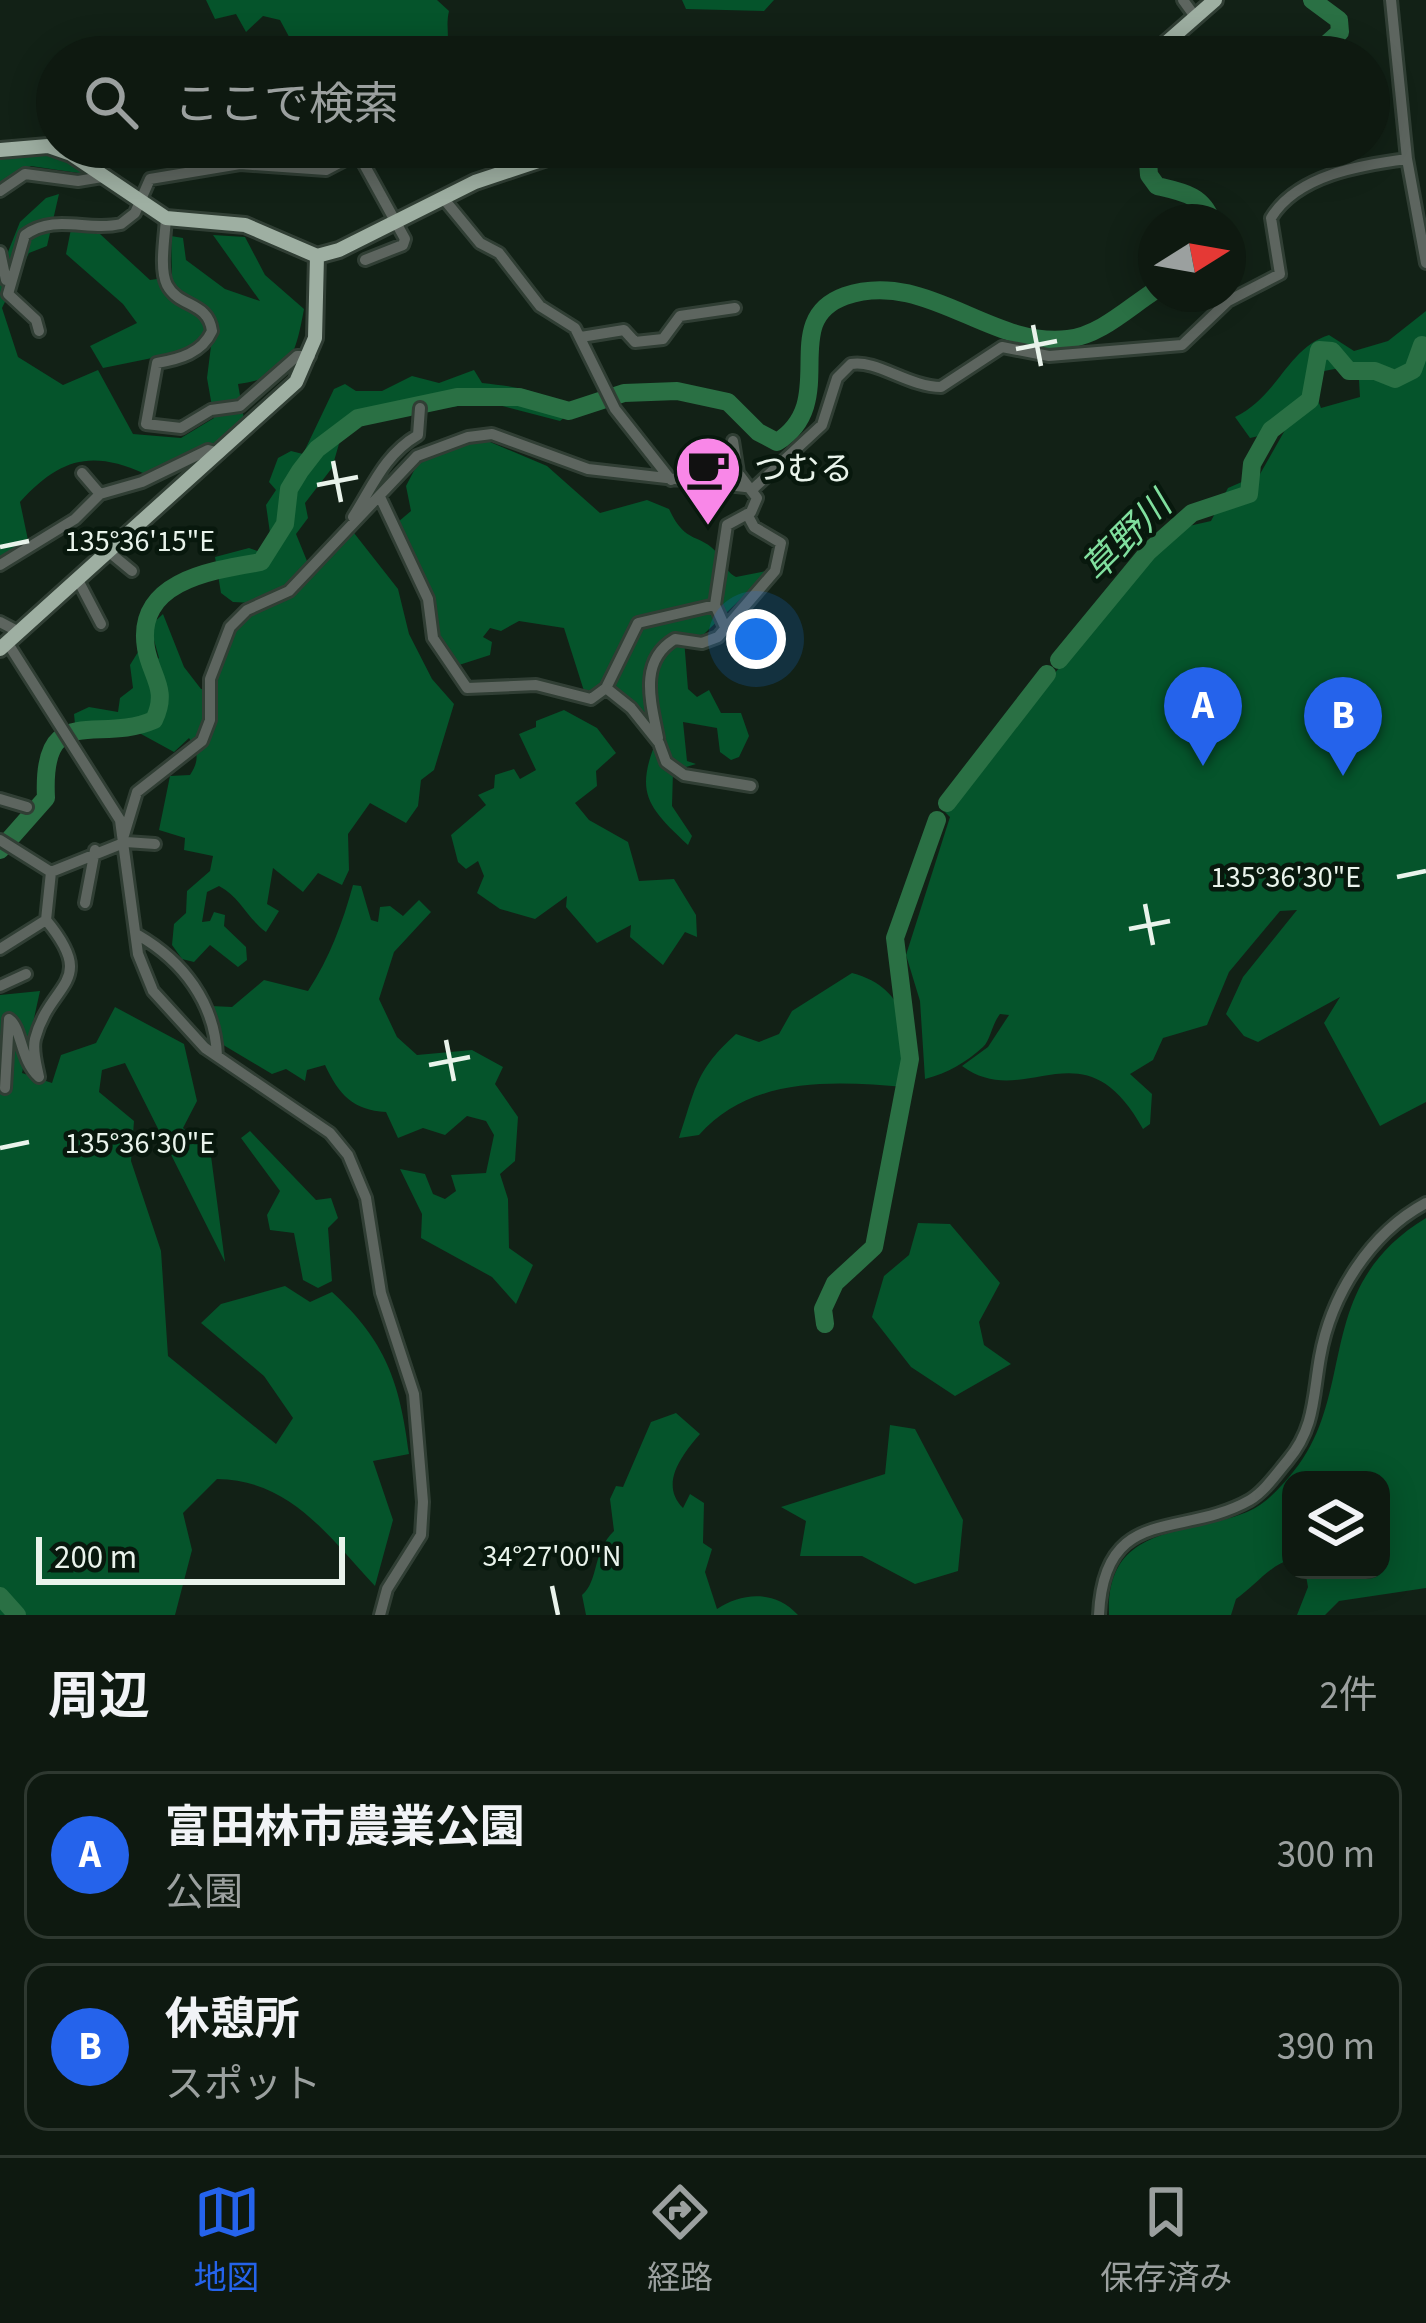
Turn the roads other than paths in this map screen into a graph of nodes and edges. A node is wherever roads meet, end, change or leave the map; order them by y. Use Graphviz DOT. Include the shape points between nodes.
graph roads {
  1 [pos="1183,0"];
  2 [pos="1215,0"];
  3 [pos="1391,0"];
  4 [pos="1196,18"];
  5 [pos="1175,36"];
  6 [pos="36,147"];
  7 [pos="0,151"];
  8 [pos="1407,159"];
  9 [pos="1390,163"];
  10 [pos="88,168"];
  11 [pos="222,168"];
  12 [pos="297,168"];
  13 [pos="331,168"];
  14 [pos="366,168"];
  15 [pos="523,168"];
  16 [pos="1367,168"];
  17 [pos="102,176"];
  18 [pos="0,191"];
  19 [pos="442,198"];
  20 [pos="138,204"];
  21 [pos="166,218"];
  22 [pos="397,221"];
  23 [pos="0,252"];
  24 [pos="317,256"];
  25 [pos="364,260"];
  26 [pos="1426,263"];
  27 [pos="9,281"];
  28 [pos="735,308"];
  29 [pos="39,331"];
  30 [pos="580,337"];
  31 [pos="310,356"];
  32 [pos="420,408"];
  33 [pos="733,441"];
  34 [pos="220,453"];
  35 [pos="82,473"];
  36 [pos="671,480"];
  37 [pos="754,488"];
  38 [pos="100,494"];
  39 [pos="380,496"];
  40 [pos="747,514"];
  41 [pos="355,523"];
  42 [pos="110,552"];
  43 [pos="0,565"];
  44 [pos="132,571"];
  45 [pos="78,580"];
  46 [pos="715,605"];
  47 [pos="0,622"];
  48 [pos="101,624"];
  49 [pos="724,625"];
  50 [pos="9,641"];
  51 [pos="606,688"];
  52 [pos="659,742"];
  53 [pos="751,787"];
  54 [pos="0,799"];
  55 [pos="27,807"];
  56 [pos="125,838"];
  57 [pos="0,840"];
  58 [pos="155,844"];
  59 [pos="95,850"];
  60 [pos="51,872"];
  61 [pos="85,903"];
  62 [pos="46,920"];
  63 [pos="138,935"];
  64 [pos="0,949"];
  65 [pos="26,974"];
  66 [pos="0,986"];
  67 [pos="217,1056"];
  68 [pos="5,1088"];
  69 [pos="1426,1203"];
  70 [pos="380,1615"];
  71 [pos="1100,1615"];
  1 -- 4 [label="street"];
  2 -- 4 [label="main road"];
  3 -- 8 [label="street"];
  4 -- 5 [label="main road"];
  6 -- 7 [label="main road"];
  8 -- 9 [label="street"];
  8 -- 26 [label="street"];
  10 -- 17 [label="main road"];
  11 -- 20 [label="street" via="166,172 150,179"];
  12 -- 13 [label="street"];
  14 -- 22 [label="street"];
  15 -- 19 [label="main road"];
  16 -- 37 [label="street" via="1289,196 1271,218 1280,274 1228,301 1182,345 1080,356 1002,347 941,387 850,364 822,425"];
  17 -- 18 [label="street" via="25,174"];
  17 -- 20 [label="main road"];
  19 -- 22 [label="main road"];
  19 -- 30 [label="street" via="539,306"];
  20 -- 21 [label="main road"];
  20 -- 27 [label="street" via="114,226 33,229"];
  21 -- 24 [label="main road" via="245,225"];
  21 -- 31 [label="street" via="165,280 201,308 212,331 189,355 157,363 146,424 181,428 211,410 240,406 297,356"];
  22 -- 24 [label="main road"];
  22 -- 25 [label="street" via="404,245"];
  23 -- 27 [label="street"];
  24 -- 31 [label="main road"];
  27 -- 29 [label="street" via="13,304"];
  28 -- 30 [label="street" via="680,316 663,339 635,342 613,329"];
  30 -- 36 [label="street" via="615,409"];
  31 -- 34 [label="main road" via="296,382"];
  32 -- 41 [label="street" via="418,435 370,484"];
  33 -- 37 [label="street" via="738,472"];
  34 -- 38 [label="street" via="208,450"];
  34 -- 42 [label="main road"];
  35 -- 38 [label="street"];
  36 -- 37 [label="street"];
  36 -- 39 [label="street" via="565,464 481,434 418,456"];
  37 -- 40 [label="street" via="756,505"];
  38 -- 43 [label="street"];
  39 -- 41 [label="street"];
  39 -- 51 [label="street" via="428,598 433,638 467,688 536,685 591,698"];
  40 -- 46 [label="street" via="727,525"];
  40 -- 49 [label="street" via="782,550 775,571"];
  41 -- 56 [label="street" via="289,591 230,626 210,679 202,741 137,792"];
  42 -- 44 [label="street"];
  42 -- 45 [label="main road"];
  45 -- 48 [label="street"];
  45 -- 50 [label="main road"];
  46 -- 49 [label="street"];
  46 -- 51 [label="street" via="638,623"];
  47 -- 50 [label="street"];
  49 -- 52 [label="street" via="713,641 669,642 647,674"];
  50 -- 56 [label="street" via="113,805"];
  51 -- 52 [label="street"];
  52 -- 53 [label="street" via="666,762 684,775"];
  54 -- 55 [label="street"];
  56 -- 58 [label="street"];
  56 -- 59 [label="street"];
  56 -- 63 [label="street"];
  57 -- 60 [label="street"];
  59 -- 60 [label="street"];
  59 -- 61 [label="street"];
  60 -- 62 [label="street"];
  62 -- 64 [label="street"];
  62 -- 68 [label="street" via="66,944 71,966 34,1041 39,1077 20,1053 14,1019 6,1025"];
  63 -- 67 [label="street" via="140,964 164,1007"];
  63 -- 67 [label="street" via="186,972 214,1027"];
  65 -- 66 [label="street"];
  67 -- 70 [label="street" via="330,1133 366,1198 381,1293 414,1394 423,1502 421,1534"];
  69 -- 71 [label="street" via="1381,1236 1339,1296 1310,1425 1293,1454 1250,1500 1164,1522 1127,1542 1104,1580"];
}
